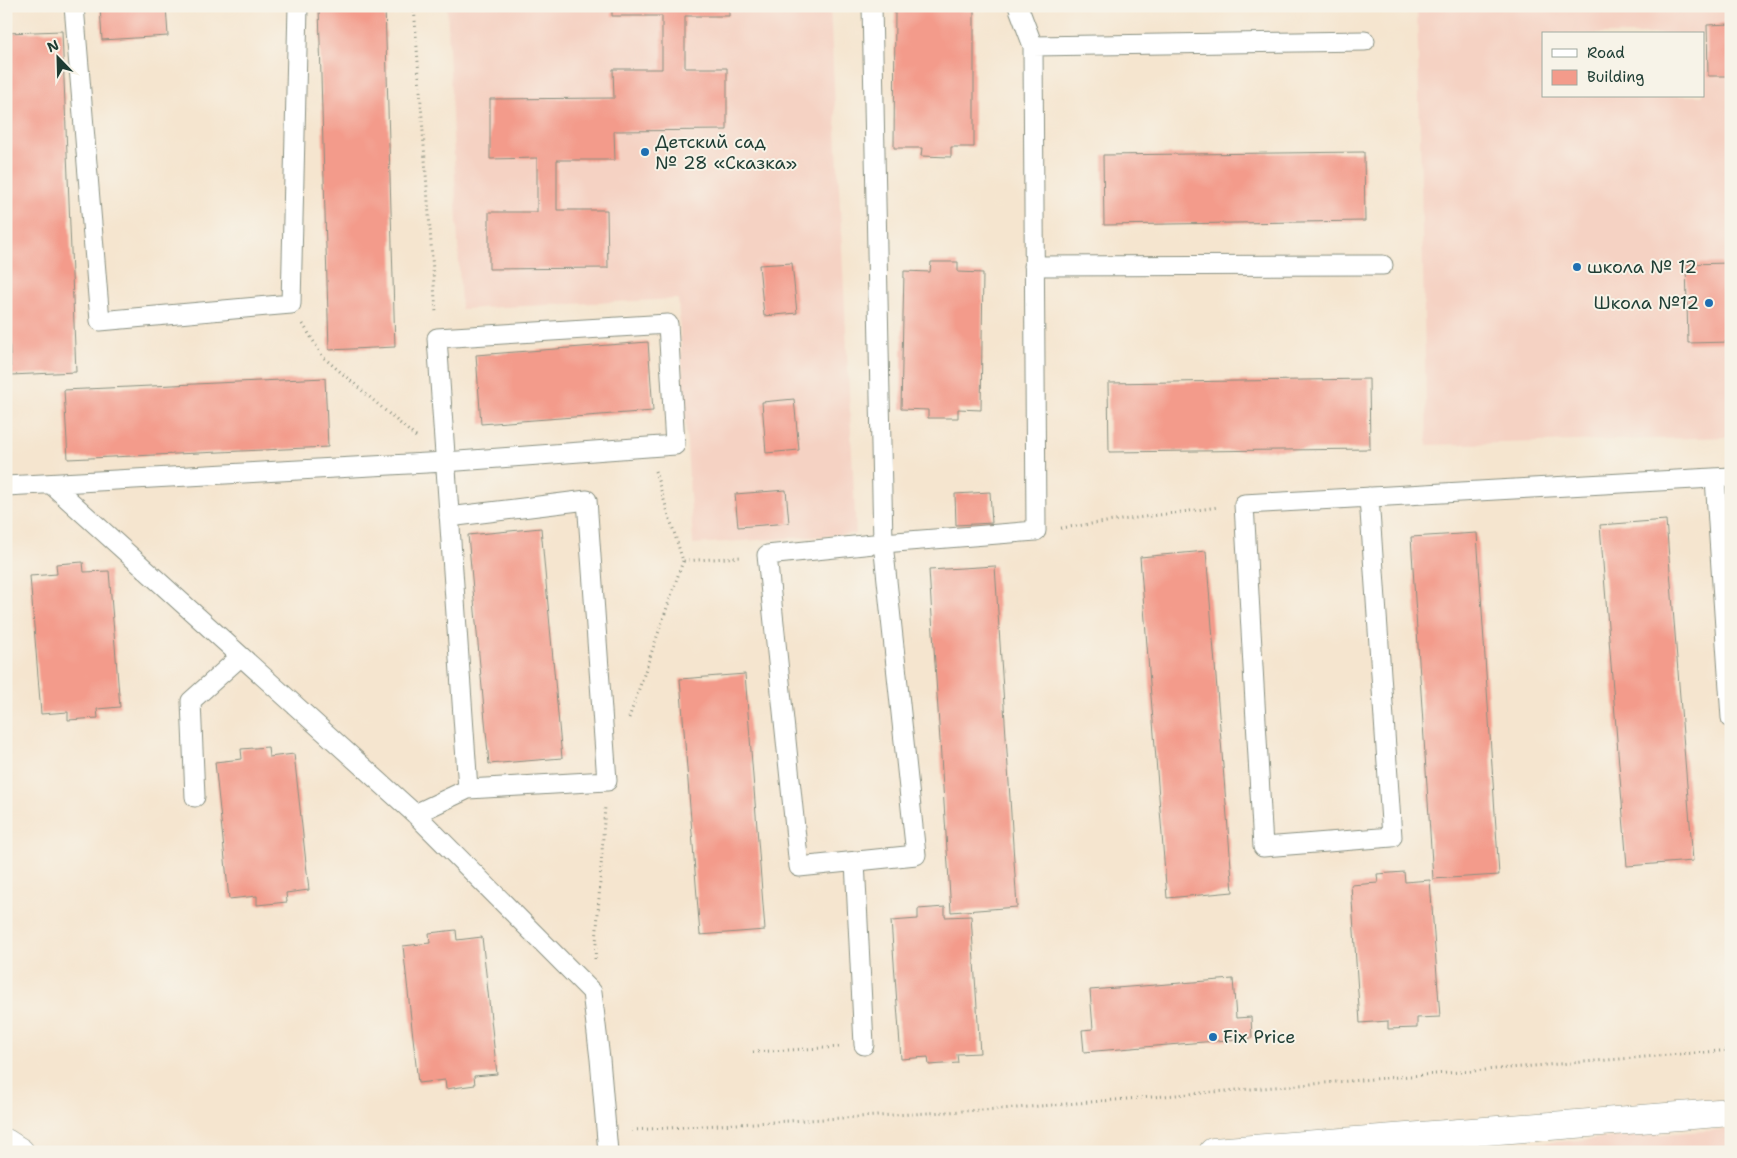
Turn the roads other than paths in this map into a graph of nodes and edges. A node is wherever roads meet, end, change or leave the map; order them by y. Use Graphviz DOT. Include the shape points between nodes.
graph roads {
  1 [pos="74,6"];
  2 [pos="298,6"];
  3 [pos="872,6"];
  4 [pos="1018,6"];
  5 [pos="1365,41"];
  6 [pos="1033,46"];
  7 [pos="1383,265"];
  8 [pos="1034,266"];
  9 [pos="445,462"];
  10 [pos="1723,478"];
  11 [pos="51,484"];
  12 [pos="6,486"];
  13 [pos="1369,497"];
  14 [pos="449,517"];
  15 [pos="883,544"];
  16 [pos="240,656"];
  17 [pos="1731,718"];
  18 [pos="468,789"];
  19 [pos="194,797"];
  20 [pos="415,814"];
  21 [pos="855,861"];
  22 [pos="864,1046"];
  23 [pos="1731,1112"];
  24 [pos="6,1143"];
  25 [pos="20,1152"];
  26 [pos="608,1152"];
  27 [pos="1213,1152"];
  1 -- 2 [label="lane" via="100,321 291,304"];
  3 -- 15 [label="lane"];
  4 -- 6 [label="lane"];
  5 -- 6 [label="lane"];
  6 -- 8 [label="lane"];
  7 -- 8 [label="lane"];
  8 -- 15 [label="lane" via="1036,531"];
  9 -- 9 [label="lane" via="437,338 668,324 675,445"];
  9 -- 11 [label="lane"];
  9 -- 14 [label="lane"];
  10 -- 13 [label="lane"];
  10 -- 17 [label="lane"];
  11 -- 12 [label="lane"];
  11 -- 16 [label="lane"];
  13 -- 13 [label="lane" via="1244,504 1263,846 1392,837"];
  14 -- 18 [label="lane"];
  14 -- 18 [label="lane" via="587,500 607,782"];
  15 -- 21 [label="lane" via="916,855"];
  15 -- 21 [label="lane" via="767,555 799,867"];
  16 -- 19 [label="lane" via="191,701"];
  16 -- 20 [label="lane"];
  18 -- 20 [label="lane"];
  20 -- 26 [label="lane" via="592,992"];
  21 -- 22 [label="lane"];
  23 -- 27 [label="main road"];
  24 -- 25 [label="main road"];
}
